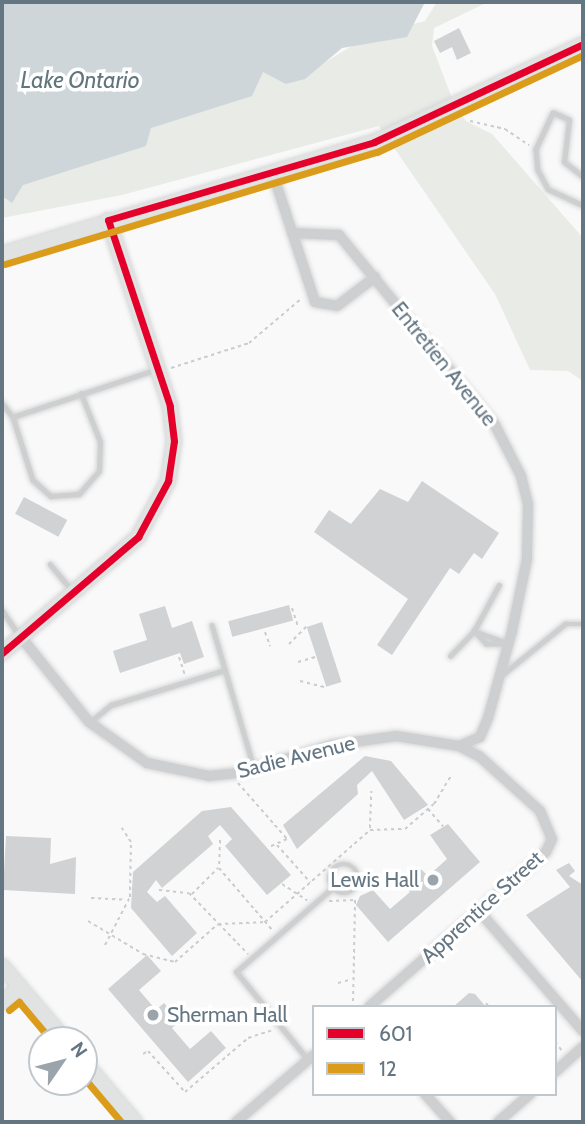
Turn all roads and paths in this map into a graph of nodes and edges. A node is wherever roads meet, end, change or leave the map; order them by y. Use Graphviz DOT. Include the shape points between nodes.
graph roads {
  1 [pos="583,44"];
  2 [pos="470,121"];
  3 [pos="536,149"];
  4 [pos="272,171"];
  5 [pos="583,177"];
  6 [pos="583,205"];
  7 [pos="108,220"];
  8 [pos="292,233"];
  9 [pos="2,254"];
  10 [pos="374,277"];
  11 [pos="307,288"];
  12 [pos="163,369"];
  13 [pos="81,394"];
  14 [pos="2,403"];
  15 [pos="13,417"];
  16 [pos="50,564"];
  17 [pos="499,585"];
  18 [pos="75,592"];
  19 [pos="292,608"];
  20 [pos="2,610"];
  21 [pos="583,624"];
  22 [pos="212,625"];
  23 [pos="308,625"];
  24 [pos="298,628"];
  25 [pos="474,631"];
  26 [pos="265,632"];
  27 [pos="20,637"];
  28 [pos="289,644"];
  29 [pos="509,644"];
  30 [pos="270,646"];
  31 [pos="2,653"];
  32 [pos="450,656"];
  33 [pos="179,657"];
  34 [pos="315,657"];
  35 [pos="298,662"];
  36 [pos="225,670"];
  37 [pos="500,677"];
  38 [pos="300,681"];
  39 [pos="187,683"];
  40 [pos="324,687"];
  41 [pos="89,722"];
  42 [pos="480,737"];
  43 [pos="459,746"];
  44 [pos="486,761"];
  45 [pos="254,770"];
  46 [pos="231,774"];
  47 [pos="451,776"];
  48 [pos="371,790"];
  49 [pos="428,809"];
  50 [pos="443,826"];
  51 [pos="122,828"];
  52 [pos="370,830"];
  53 [pos="220,840"];
  54 [pos="277,844"];
  55 [pos="269,847"];
  56 [pos="219,868"];
  57 [pos="310,882"];
  58 [pos="282,884"];
  59 [pos="331,888"];
  60 [pos="159,890"];
  61 [pos="190,895"];
  62 [pos="294,897"];
  63 [pos="91,898"];
  64 [pos="127,900"];
  65 [pos="315,903"];
  66 [pos="479,911"];
  67 [pos="88,920"];
  68 [pos="265,922"];
  69 [pos="218,924"];
  70 [pos="112,932"];
  71 [pos="276,935"];
  72 [pos="105,945"];
  73 [pos="251,957"];
  74 [pos="2,966"];
  75 [pos="350,981"];
  76 [pos="338,983"];
  77 [pos="20,987"];
  78 [pos="2,1002"];
  79 [pos="353,1002"];
  80 [pos="371,1005"];
  81 [pos="53,1026"];
  82 [pos="278,1026"];
  83 [pos="583,1031"];
  84 [pos="557,1044"];
  85 [pos="583,1047"];
  86 [pos="143,1054"];
  87 [pos="311,1057"];
  88 [pos="569,1059"];
  89 [pos="557,1070"];
  90 [pos="98,1078"];
  91 [pos="427,1096"];
  92 [pos="528,1096"];
  93 [pos="135,1122"];
  94 [pos="236,1122"];
  95 [pos="450,1122"];
  96 [pos="498,1122"];
  1 -- 4 [label="street" via="373,142"];
  2 -- 3 [label="path" via="505,130"];
  3 -- 5 [label="lane" via="550,115 564,115 569,126 564,162"];
  3 -- 6 [label="lane" via="548,189"];
  4 -- 7 [label="street"];
  4 -- 8 [label="street"];
  7 -- 9 [label="street"];
  7 -- 12 [label="street"];
  8 -- 10 [label="street, Entretien Avenue" via="339,235"];
  8 -- 11 [label="street"];
  10 -- 11 [label="street" via="337,306 316,303"];
  10 -- 29 [label="street, Entretien Avenue" via="495,425 521,476 528,505 527,559"];
  11 -- 12 [label="path" via="301,300 248,343"];
  12 -- 13 [label="lane"];
  12 -- 18 [label="street" via="174,442 160,501 138,537"];
  13 -- 15 [label="lane"];
  13 -- 15 [label="lane" via="100,442 99,471 79,494 51,496 33,480"];
  14 -- 15 [label="lane"];
  16 -- 18 [label="lane"];
  17 -- 25 [label="lane"];
  18 -- 27 [label="street"];
  19 -- 24 [label="path"];
  20 -- 27 [label="lane"];
  21 -- 37 [label="lane" via="565,624"];
  22 -- 36 [label="lane"];
  23 -- 24 [label="path"];
  24 -- 28 [label="path"];
  25 -- 29 [label="lane"];
  25 -- 29 [label="lane" via="486,645"];
  25 -- 32 [label="lane"];
  26 -- 30 [label="path"];
  27 -- 31 [label="street"];
  27 -- 41 [label="street, Sadie Avenue"];
  29 -- 37 [label="street, Entretien Avenue"];
  33 -- 39 [label="path"];
  34 -- 35 [label="path"];
  36 -- 39 [label="lane"];
  36 -- 45 [label="lane"];
  37 -- 42 [label="street, Entretien Avenue"];
  38 -- 40 [label="path"];
  39 -- 41 [label="lane" via="111,705"];
  41 -- 46 [label="street, Sadie Avenue" via="147,764"];
  42 -- 43 [label="street"];
  42 -- 44 [label="street"];
  43 -- 44 [label="street, Apprentice Street"];
  43 -- 45 [label="street, Sadie Avenue" via="396,736 332,745"];
  44 -- 66 [label="street, Apprentice Street" via="540,811 552,839"];
  45 -- 46 [label="street, Sadie Avenue"];
  46 -- 54 [label="path" via="287,839"];
  47 -- 49 [label="path"];
  48 -- 52 [label="path"];
  49 -- 50 [label="path"];
  49 -- 52 [label="path" via="405,829"];
  51 -- 64 [label="path" via="131,842"];
  52 -- 57 [label="path"];
  53 -- 56 [label="path"];
  54 -- 55 [label="path"];
  54 -- 57 [label="path"];
  56 -- 61 [label="path"];
  56 -- 68 [label="path"];
  57 -- 62 [label="path"];
  58 -- 62 [label="path"];
  59 -- 59 [label="lane" via="342,895 354,891 359,880 355,868 336,865 329,874"];
  59 -- 65 [label="lane"];
  60 -- 61 [label="path"];
  61 -- 69 [label="path"];
  62 -- 65 [label="path"];
  62 -- 68 [label="path"];
  63 -- 64 [label="path"];
  64 -- 70 [label="path"];
  65 -- 71 [label="lane"];
  65 -- 75 [label="path" via="355,900"];
  66 -- 80 [label="street, Apprentice Street"];
  66 -- 83 [label="street"];
  67 -- 70 [label="path"];
  68 -- 69 [label="path"];
  68 -- 71 [label="path"];
  69 -- 70 [label="path" via="174,962 143,954"];
  69 -- 73 [label="path"];
  70 -- 72 [label="path"];
  71 -- 73 [label="lane"];
  73 -- 82 [label="lane" via="236,972 237,979"];
  74 -- 77 [label="street"];
  75 -- 76 [label="path"];
  75 -- 79 [label="path"];
  77 -- 78 [label="street"];
  77 -- 81 [label="street"];
  82 -- 86 [label="path" via="248,1038 185,1092 149,1051"];
  82 -- 87 [label="lane"];
  84 -- 88 [label="path"];
  85 -- 88 [label="street"];
  87 -- 94 [label="street"];
  88 -- 89 [label="street"];
  90 -- 93 [label="street"];
  91 -- 95 [label="street"];
  92 -- 96 [label="street"];
}
